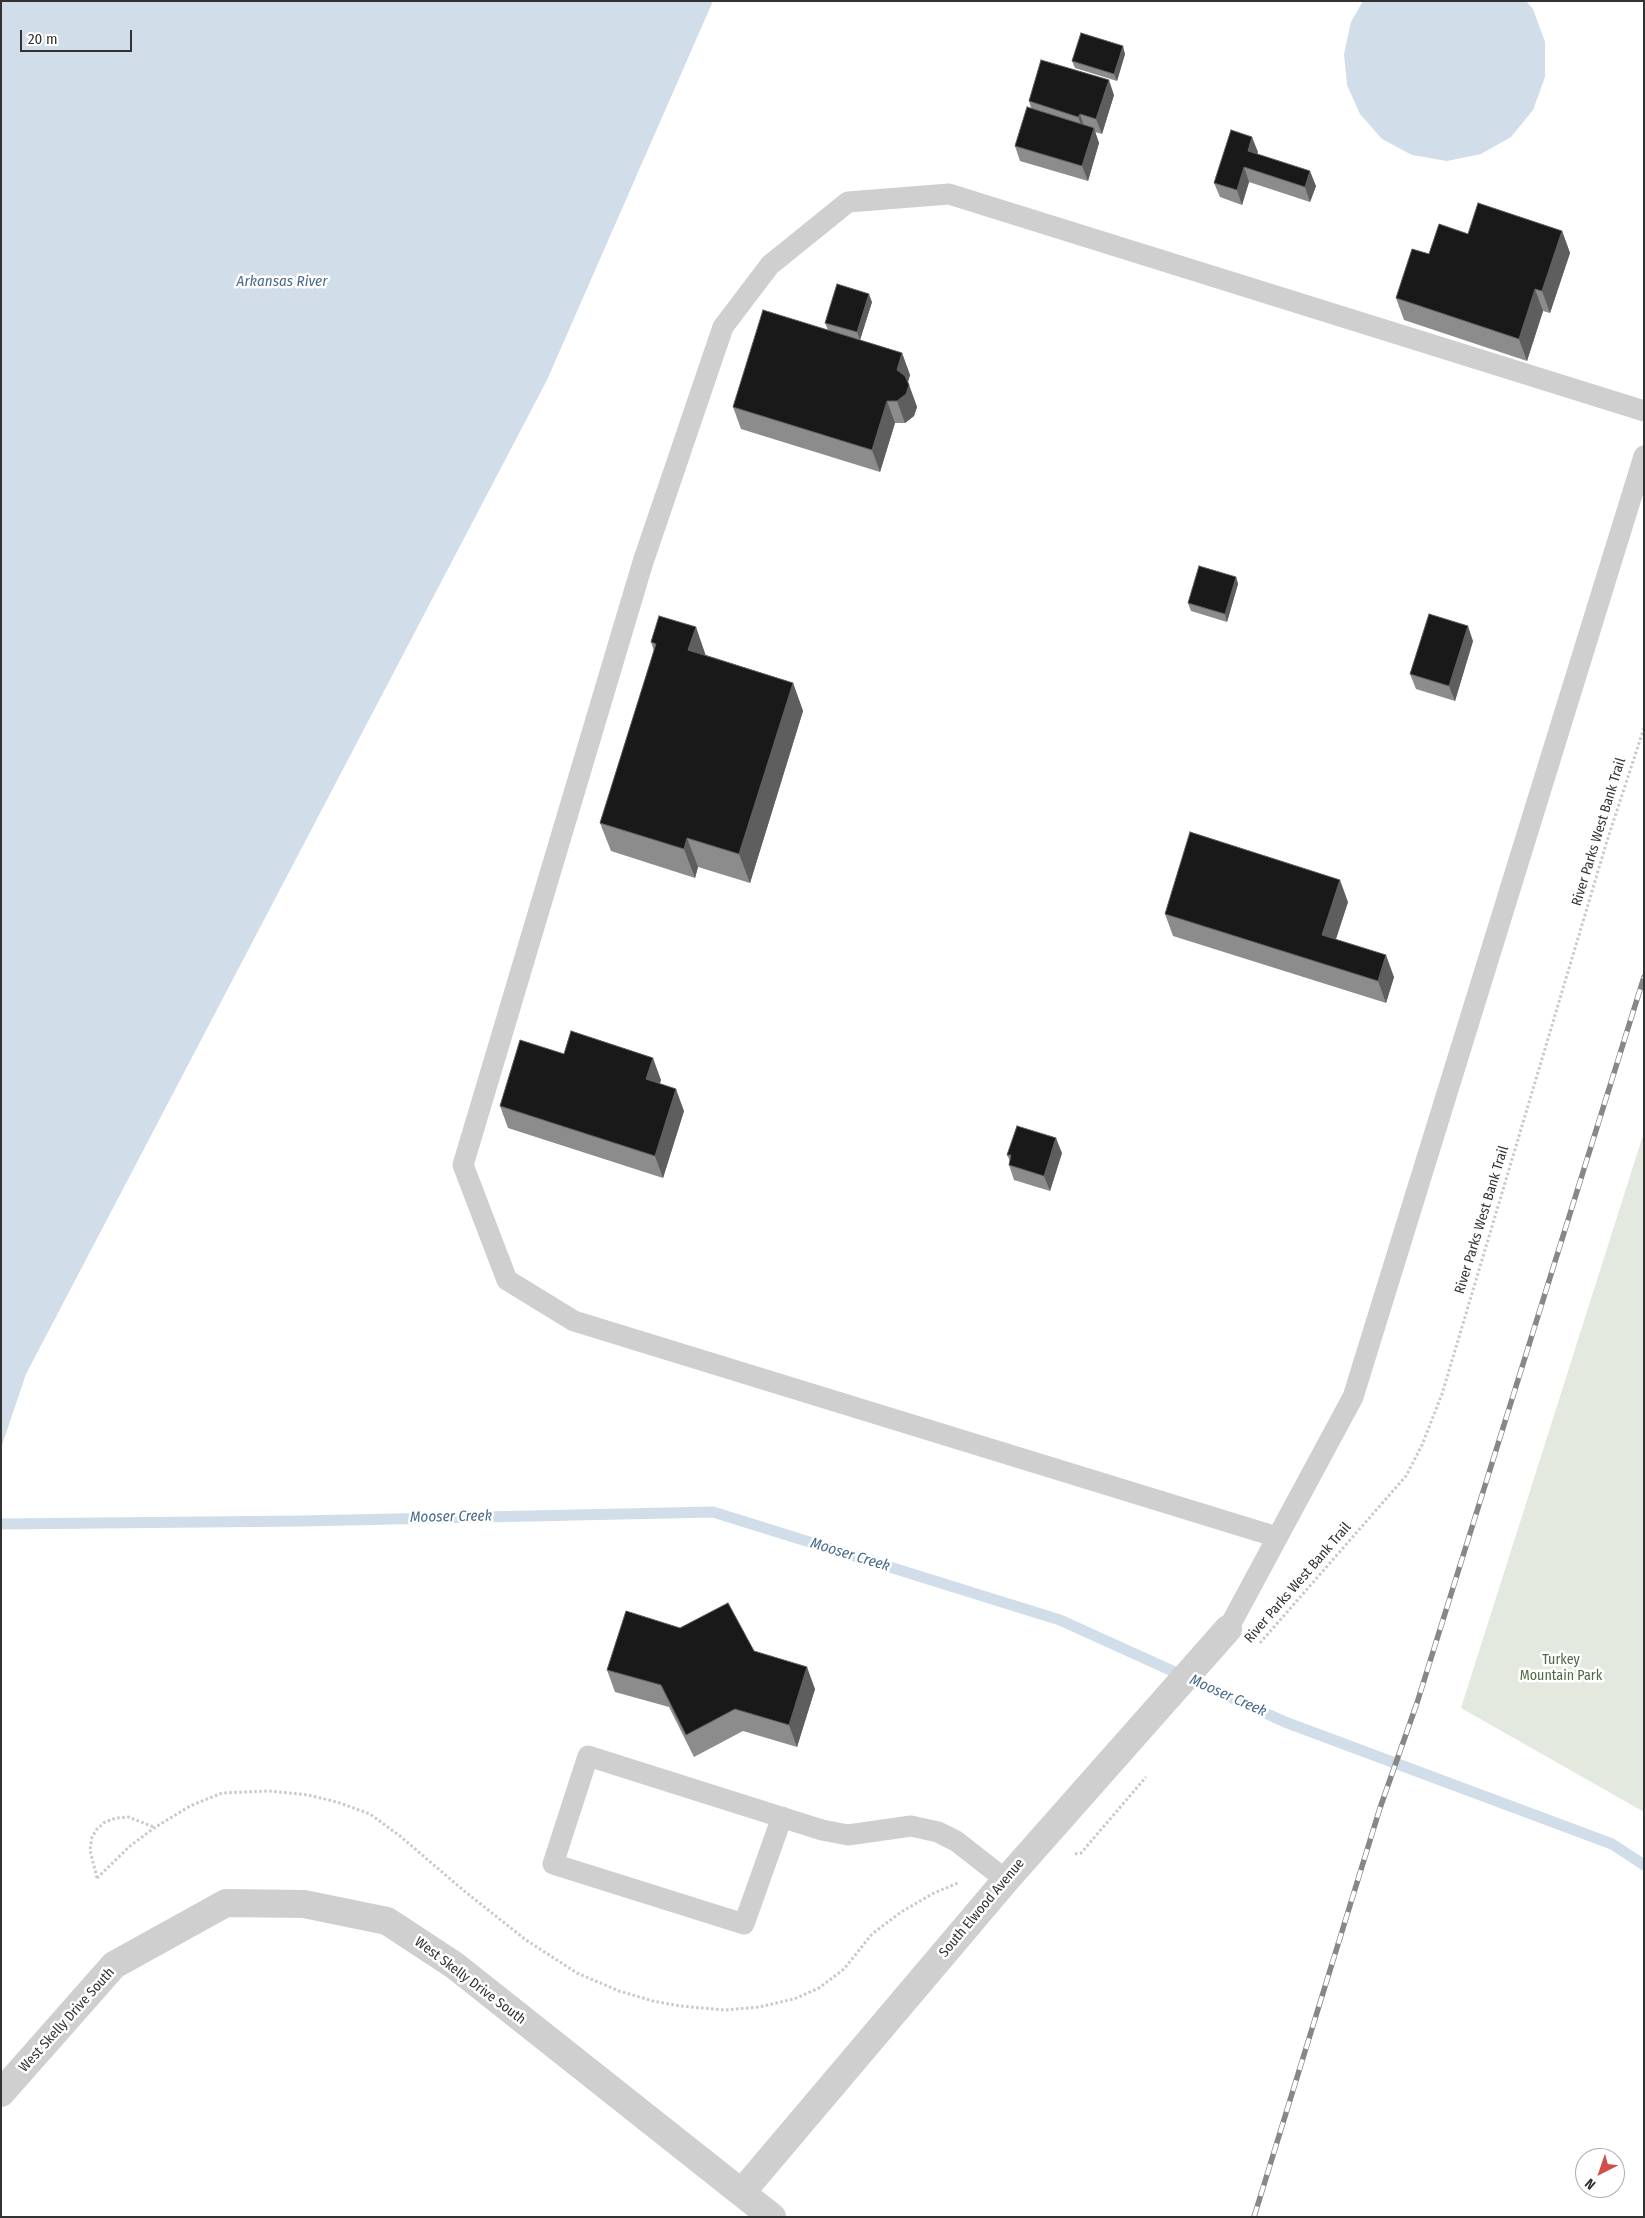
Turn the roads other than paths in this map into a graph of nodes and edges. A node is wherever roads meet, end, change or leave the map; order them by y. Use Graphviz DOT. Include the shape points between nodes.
graph roads {
  1 [pos="1644,411"];
  2 [pos="1644,456"];
  3 [pos="1277,1537"];
  4 [pos="1228,1629"];
  5 [pos="782,1817"];
  6 [pos="1006,1880"];
  7 [pos="1,2093"];
  8 [pos="742,2192"];
  9 [pos="772,2217"];
  1 -- 3 [label="lane" via="949,194 848,202 770,265 723,327 643,562 463,1165 507,1280 574,1321"];
  2 -- 3 [label="lane" via="1353,1397"];
  3 -- 4 [label="lane"];
  4 -- 6 [label="street, South Elwood Avenue"];
  5 -- 5 [label="lane" via="744,1924 553,1864 588,1756"];
  5 -- 6 [label="lane" via="848,1835 911,1826 938,1832 956,1841"];
  6 -- 8 [label="street, South Elwood Avenue"];
  7 -- 8 [label="street, West Skelly Drive South" via="114,1965 226,1903 304,1904 387,1921 454,1966"];
  8 -- 9 [label="street, West Skelly Drive South"];
}
